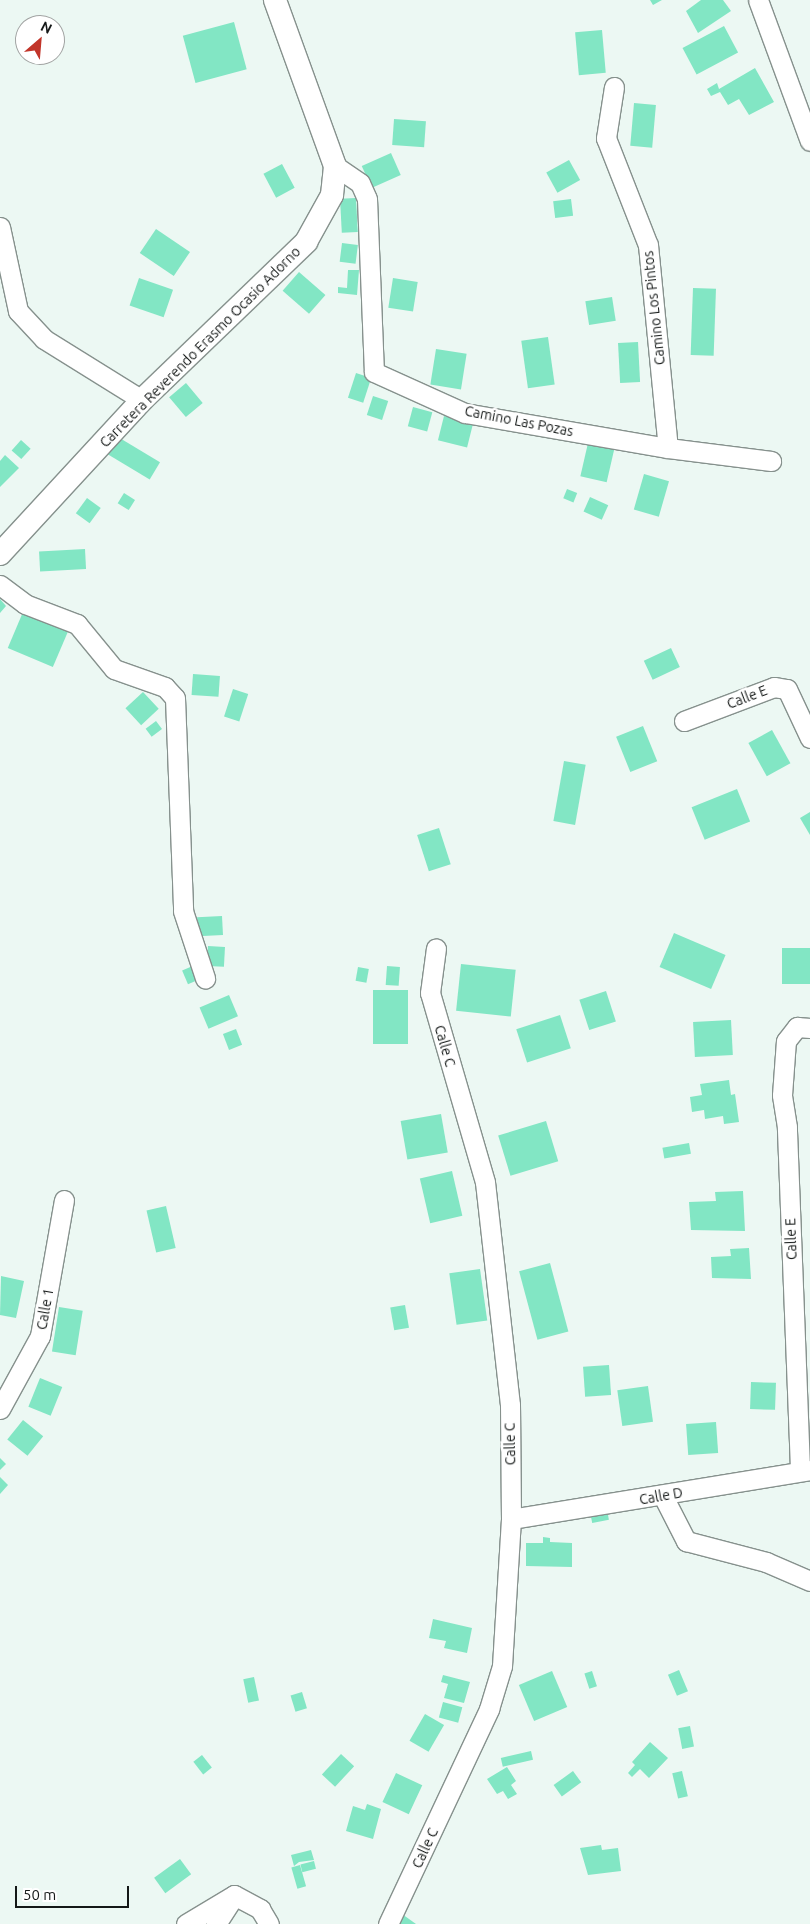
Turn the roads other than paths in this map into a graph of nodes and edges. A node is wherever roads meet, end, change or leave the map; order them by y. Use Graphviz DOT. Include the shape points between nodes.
graph roads {
  1 [pos="275,0"];
  2 [pos="758,0"];
  3 [pos="614,87"];
  4 [pos="810,140"];
  5 [pos="335,166"];
  6 [pos="0,227"];
  7 [pos="142,400"];
  8 [pos="668,448"];
  9 [pos="772,461"];
  10 [pos="0,554"];
  11 [pos="0,585"];
  12 [pos="684,721"];
  13 [pos="810,738"];
  14 [pos="436,948"];
  15 [pos="205,978"];
  16 [pos="810,1028"];
  17 [pos="64,1200"];
  18 [pos="0,1408"];
  19 [pos="805,1469"];
  20 [pos="663,1496"];
  21 [pos="511,1519"];
  22 [pos="810,1581"];
  23 [pos="234,1896"];
  24 [pos="186,1924"];
  25 [pos="216,1924"];
  26 [pos="269,1924"];
  27 [pos="388,1924"];
  1 -- 5 [label="street, Carretera Reverendo Erasmo Ocasio Adorno"];
  2 -- 4 [label="street"];
  3 -- 8 [label="street, Camino Los Pintos" via="606,138 648,245"];
  5 -- 7 [label="street, Carretera Reverendo Erasmo Ocasio Adorno" via="332,195 306,242"];
  5 -- 8 [label="street, Camino Las Pozas" via="360,183 367,199 374,372 465,413"];
  6 -- 7 [label="street" via="18,311 44,338"];
  7 -- 10 [label="street, Carretera Reverendo Erasmo Ocasio Adorno"];
  8 -- 9 [label="street, Camino Las Pozas"];
  11 -- 15 [label="street" via="25,604 77,624 114,669 165,687 175,698 183,911"];
  12 -- 13 [label="street, Calle E" via="774,687 787,689"];
  14 -- 21 [label="street, Calle C" via="430,993 484,1182 510,1405"];
  16 -- 19 [label="street, Calle E" via="797,1027 786,1041 782,1095 787,1126"];
  17 -- 18 [label="street, Calle 1" via="40,1336"];
  19 -- 20 [label="street, Calle D"];
  20 -- 21 [label="street, Calle D"];
  20 -- 22 [label="street" via="686,1541 766,1562"];
  21 -- 27 [label="street, Calle C" via="502,1666 489,1709"];
  23 -- 24 [label="street"];
  23 -- 25 [label="street"];
  23 -- 26 [label="street" via="260,1908"];
}
